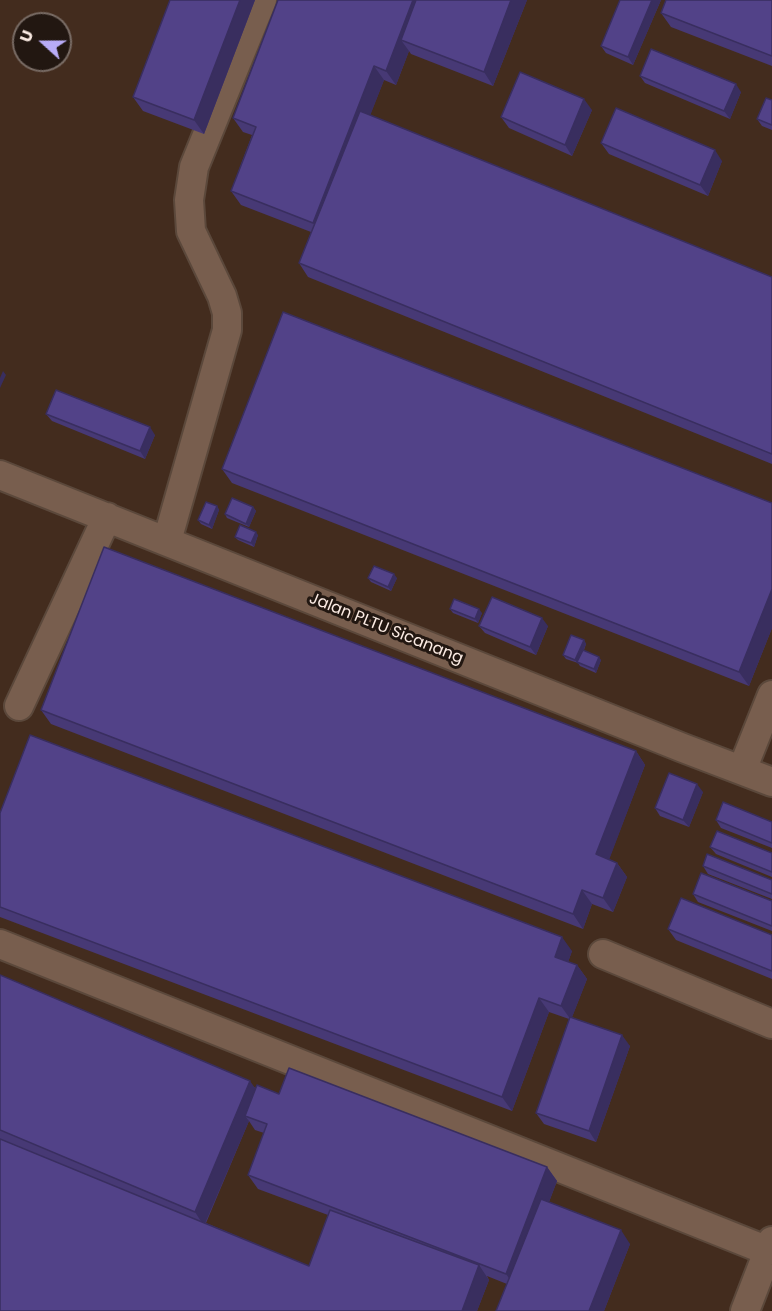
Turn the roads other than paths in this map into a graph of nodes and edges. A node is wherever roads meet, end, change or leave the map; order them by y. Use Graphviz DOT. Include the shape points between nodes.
graph roads {
  1 [pos="262,0"];
  2 [pos="0,475"];
  3 [pos="107,518"];
  4 [pos="167,541"];
  5 [pos="772,695"];
  6 [pos="19,706"];
  7 [pos="742,770"];
  8 [pos="772,782"];
  9 [pos="0,944"];
  10 [pos="603,954"];
  11 [pos="772,1024"];
  12 [pos="770,1246"];
  13 [pos="746,1311"];
  1 -- 4 [label="lane" via="194,167 189,200 191,231 222,296 227,330"];
  2 -- 3 [label="lane, Jalan PLTU Sicanang"];
  3 -- 4 [label="lane, Jalan PLTU Sicanang"];
  3 -- 6 [label="lane"];
  4 -- 7 [label="lane, Jalan PLTU Sicanang"];
  5 -- 7 [label="lane"];
  7 -- 8 [label="lane, Jalan PLTU Sicanang"];
  9 -- 12 [label="lane"];
  10 -- 11 [label="lane"];
  12 -- 13 [label="lane"];
}
